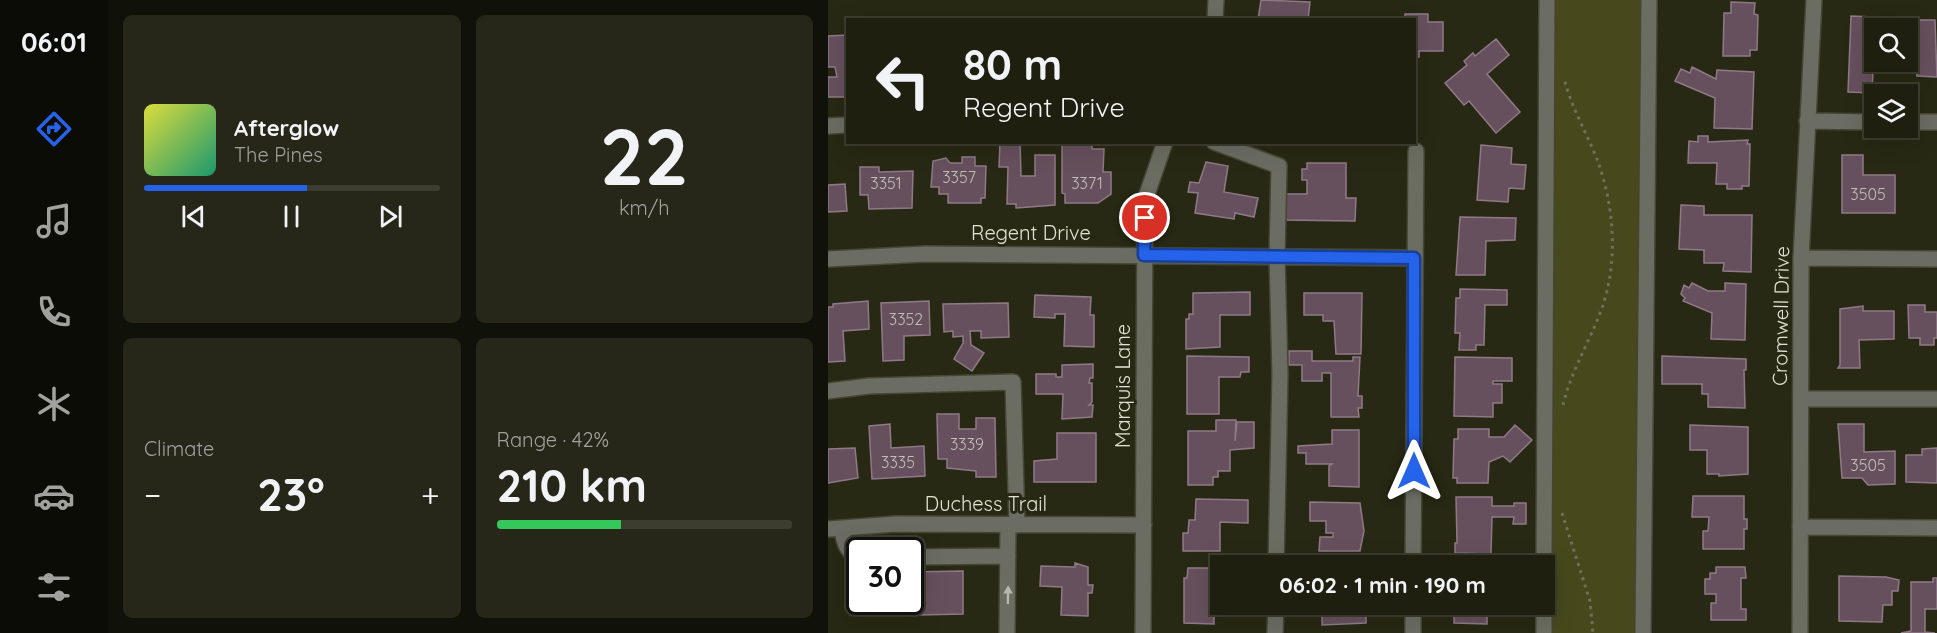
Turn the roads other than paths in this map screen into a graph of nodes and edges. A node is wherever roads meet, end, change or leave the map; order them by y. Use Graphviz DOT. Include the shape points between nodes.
graph roads {
  1 [pos="1216,0"];
  2 [pos="1547,0"];
  3 [pos="1649,0"];
  4 [pos="1814,0"];
  5 [pos="1215,18"];
  6 [pos="1807,121"];
  7 [pos="1864,122"];
  8 [pos="1918,122"];
  9 [pos="1937,122"];
  10 [pos="846,125"];
  11 [pos="828,126"];
  12 [pos="1164,144"];
  13 [pos="1219,144"];
  14 [pos="1416,151"];
  15 [pos="1144,255"];
  16 [pos="1277,256"];
  17 [pos="1414,258"];
  18 [pos="1802,258"];
  19 [pos="828,259"];
  20 [pos="1937,259"];
  21 [pos="828,391"];
  22 [pos="1801,399"];
  23 [pos="1937,399"];
  24 [pos="1012,525"];
  25 [pos="1144,525"];
  26 [pos="1800,527"];
  27 [pos="835,528"];
  28 [pos="1937,528"];
  29 [pos="846,547"];
  30 [pos="1276,555"];
  31 [pos="1413,555"];
  32 [pos="1544,555"];
  33 [pos="1008,556"];
  34 [pos="924,557"];
  35 [pos="1276,615"];
  36 [pos="1413,615"];
  37 [pos="1544,615"];
  38 [pos="1007,633"];
  39 [pos="1143,633"];
  40 [pos="1275,633"];
  41 [pos="1413,633"];
  42 [pos="1544,633"];
  43 [pos="1643,633"];
  44 [pos="1800,633"];
  1 -- 5 [label="street"];
  2 -- 32 [label="street"];
  3 -- 43 [label="street"];
  4 -- 6 [label="street, Cromwell Drive"];
  6 -- 7 [label="street"];
  6 -- 18 [label="street, Cromwell Drive"];
  8 -- 9 [label="street"];
  10 -- 11 [label="street"];
  12 -- 15 [label="street, Marquis Lane" via="1145,200"];
  13 -- 16 [label="street" via="1279,166"];
  14 -- 17 [label="street"];
  15 -- 16 [label="street, Regent Drive"];
  15 -- 19 [label="street, Regent Drive" via="925,254"];
  15 -- 25 [label="street, Marquis Lane"];
  16 -- 17 [label="street, Regent Drive"];
  16 -- 30 [label="street" via="1280,374"];
  17 -- 31 [label="street"];
  18 -- 20 [label="street"];
  18 -- 22 [label="street, Cromwell Drive"];
  21 -- 24 [label="street" via="869,386 1013,382"];
  22 -- 23 [label="street"];
  22 -- 26 [label="street, Cromwell Drive"];
  24 -- 25 [label="street, Duchess Trail"];
  24 -- 27 [label="street, Duchess Trail"];
  24 -- 33 [label="street"];
  25 -- 39 [label="street, Marquis Lane"];
  26 -- 28 [label="street"];
  26 -- 44 [label="street, Cromwell Drive"];
  27 -- 29 [label="street"];
  33 -- 34 [label="street"];
  38 -- 33 [label="street, one-way"];
  35 -- 40 [label="street"];
  36 -- 41 [label="street"];
  37 -- 42 [label="street"];
}
